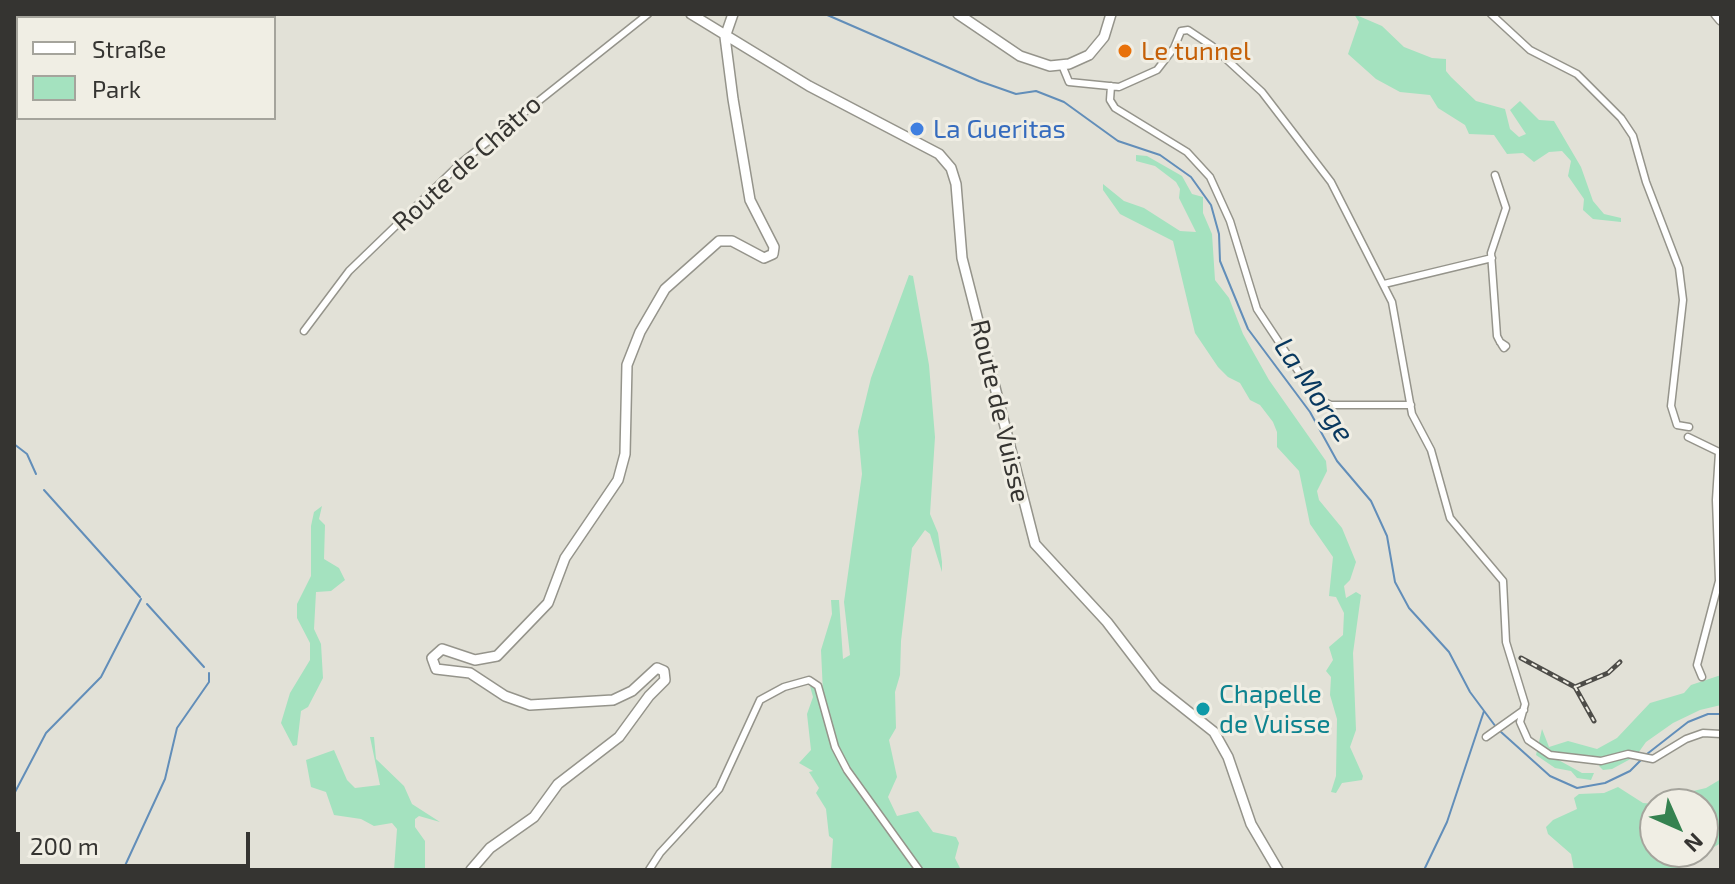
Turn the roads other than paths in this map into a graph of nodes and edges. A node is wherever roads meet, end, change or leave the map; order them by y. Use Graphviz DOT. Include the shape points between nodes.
graph roads {
  1 [pos="648,14"];
  2 [pos="691,14"];
  3 [pos="733,14"];
  4 [pos="958,14"];
  5 [pos="1111,14"];
  6 [pos="1491,14"];
  7 [pos="1716,14"];
  8 [pos="1721,20"];
  9 [pos="725,37"];
  10 [pos="1062,65"];
  11 [pos="1111,86"];
  12 [pos="1495,175"];
  13 [pos="1492,258"];
  14 [pos="1384,284"];
  15 [pos="304,331"];
  16 [pos="1500,342"];
  17 [pos="1411,405"];
  18 [pos="1689,427"];
  19 [pos="1688,437"];
  20 [pos="1719,452"];
  21 [pos="1720,541"];
  22 [pos="1702,677"];
  23 [pos="1524,710"];
  24 [pos="1721,734"];
  25 [pos="1489,735"];
  26 [pos="471,870"];
  27 [pos="649,870"];
  28 [pos="919,870"];
  29 [pos="1278,870"];
  1 -- 15 [label="street, Route de Châtro" via="462,162 340,281"];
  2 -- 9 [label="street, Route de Vuisse"];
  3 -- 9 [label="street"];
  4 -- 10 [label="street" via="1029,61"];
  5 -- 10 [label="street" via="1097,47"];
  6 -- 18 [label="street" via="1530,50 1577,74 1633,136 1679,268 1683,300 1671,406 1677,425"];
  7 -- 8 [label="street"];
  9 -- 26 [label="street" via="750,200 773,254 764,258 732,241 719,241 665,289 627,365 625,454 618,480 565,558 548,603 497,656 475,660 442,649 432,658 436,669 470,673 530,705 613,700 657,668 664,671 665,680 619,737 558,784 534,817 490,848"];
  9 -- 29 [label="street, Route de Vuisse" via="939,154 951,168 962,258 1035,544 1107,622 1156,686 1216,734 1251,824"];
  10 -- 11 [label="street" via="1069,82"];
  11 -- 14 [label="street" via="1157,70 1181,31 1204,40 1286,119 1331,182"];
  11 -- 17 [label="street" via="1115,108 1187,152 1210,177 1230,221 1257,309 1316,398 1331,405"];
  12 -- 13 [label="street" via="1506,208"];
  13 -- 14 [label="street"];
  13 -- 16 [label="street"];
  14 -- 17 [label="street" via="1400,329"];
  17 -- 23 [label="street" via="1431,450 1450,518 1503,581 1507,648"];
  19 -- 20 [label="street"];
  20 -- 21 [label="street"];
  21 -- 22 [label="street" via="1718,590 1697,665"];
  23 -- 24 [label="street" via="1521,730 1550,755 1601,761 1628,754 1653,759 1686,739"];
  23 -- 25 [label="street"];
  27 -- 28 [label="street" via="719,789 760,700 809,680 818,686 847,770"];
}
